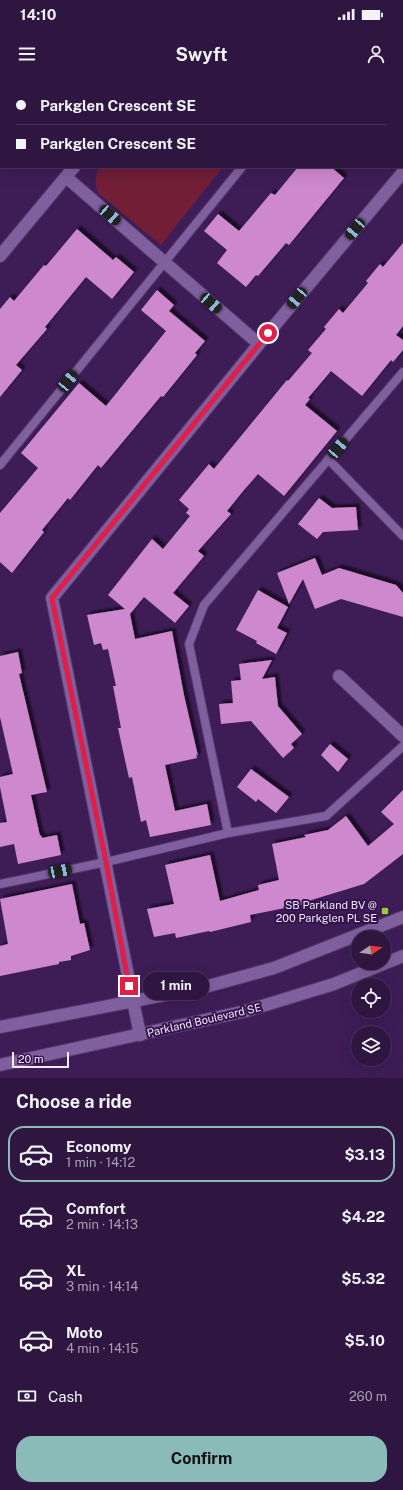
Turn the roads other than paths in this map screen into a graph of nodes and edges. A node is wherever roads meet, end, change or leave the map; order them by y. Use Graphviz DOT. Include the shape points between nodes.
graph roads {
  1 [pos="73,168"];
  2 [pos="241,168"];
  3 [pos="403,172"];
  4 [pos="66,177"];
  5 [pos="0,256"];
  6 [pos="164,262"];
  7 [pos="258,344"];
  8 [pos="403,372"];
  9 [pos="328,460"];
  10 [pos="0,465"];
  11 [pos="403,536"];
  12 [pos="339,676"];
  13 [pos="403,736"];
  14 [pos="403,746"];
  15 [pos="228,833"];
  16 [pos="106,862"];
  17 [pos="0,884"];
  18 [pos="403,917"];
  19 [pos="403,956"];
  20 [pos="132,1002"];
  21 [pos="0,1027"];
  22 [pos="140,1035"];
  23 [pos="0,1065"];
  1 -- 4 [label="street"];
  2 -- 6 [label="lane"];
  3 -- 7 [label="street"];
  4 -- 5 [label="street"];
  4 -- 6 [label="street"];
  6 -- 7 [label="street"];
  6 -- 10 [label="lane"];
  7 -- 16 [label="street" via="52,598"];
  8 -- 9 [label="lane"];
  9 -- 11 [label="lane"];
  9 -- 15 [label="lane" via="204,605 189,644"];
  12 -- 13 [label="street"];
  14 -- 15 [label="lane" via="326,816"];
  15 -- 16 [label="lane"];
  16 -- 17 [label="lane"];
  16 -- 20 [label="street"];
  18 -- 20 [label="street" via="274,968 202,988"];
  19 -- 22 [label="street, Parkland Boulevard SE" via="294,997 246,1011"];
  20 -- 21 [label="street"];
  20 -- 22 [label="street"];
  22 -- 23 [label="street, Parkland Boulevard SE"];
}
